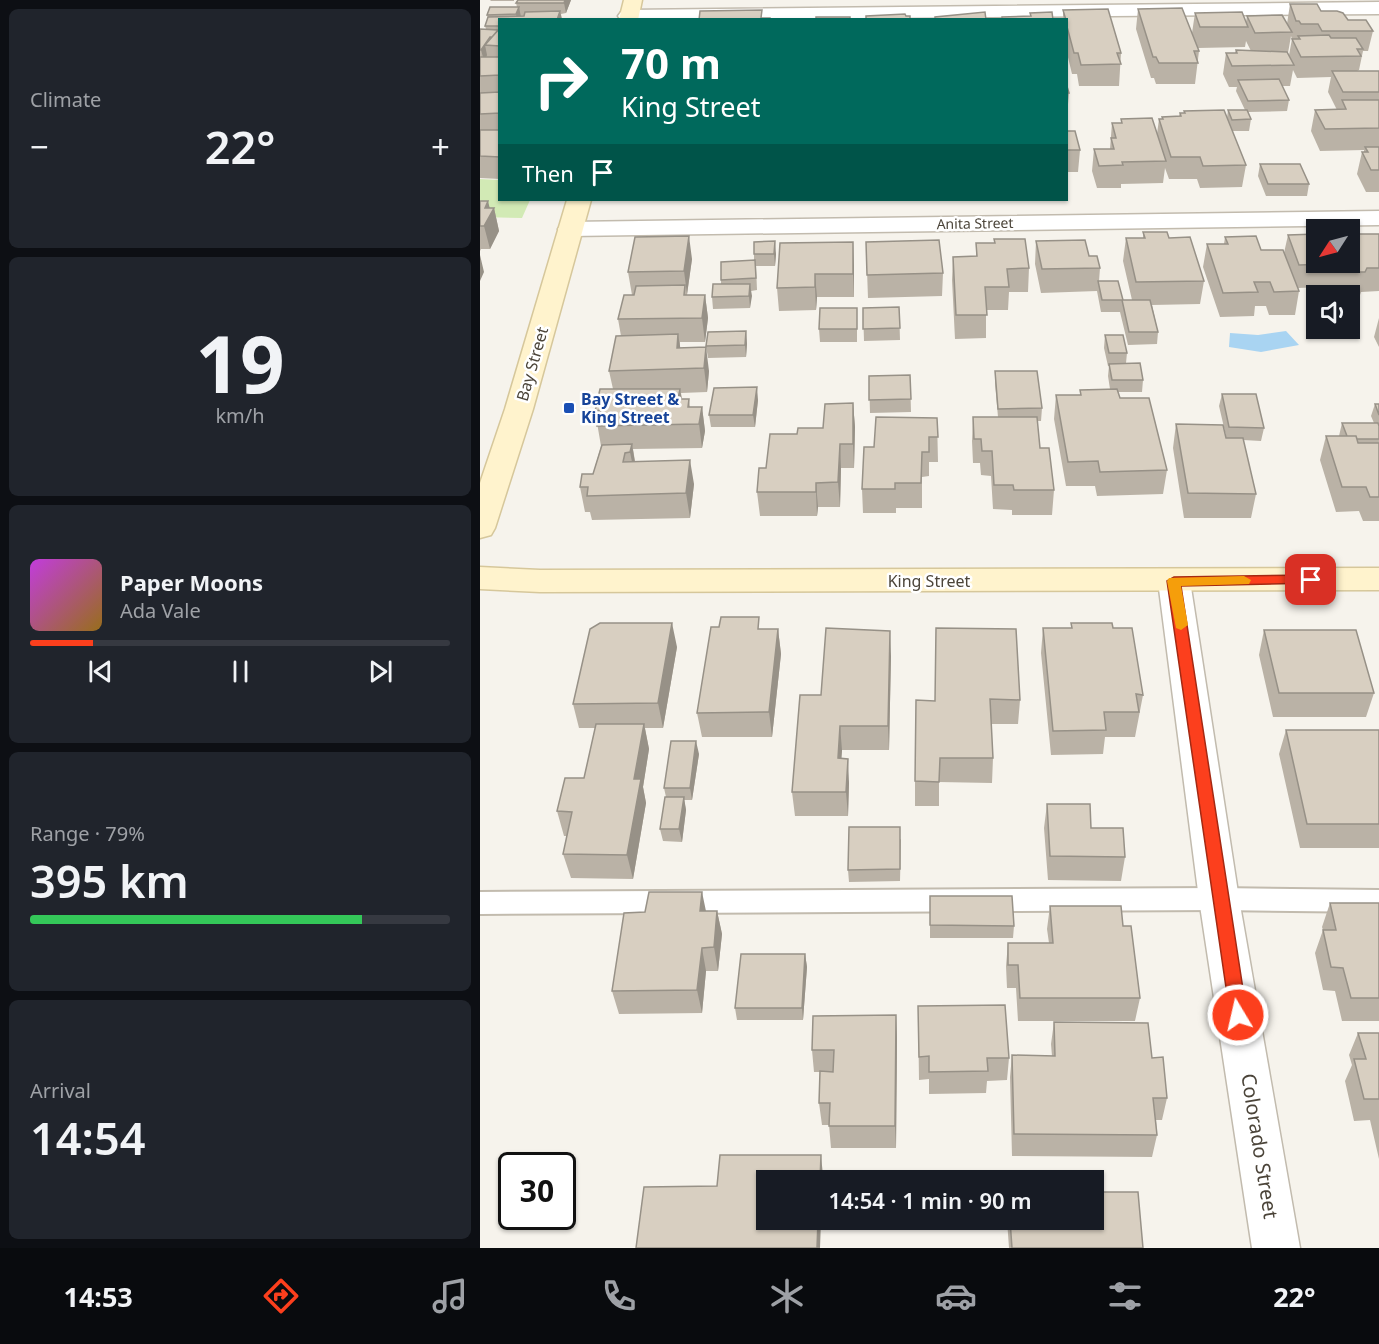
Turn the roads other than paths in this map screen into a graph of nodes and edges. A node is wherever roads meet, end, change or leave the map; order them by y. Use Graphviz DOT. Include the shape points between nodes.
graph roads {
  1 [pos="1379,8"];
  2 [pos="630,12"];
  3 [pos="579,201"];
  4 [pos="1379,218"];
  5 [pos="570,229"];
  6 [pos="480,528"];
  7 [pos="480,578"];
  8 [pos="1379,579"];
  9 [pos="1174,581"];
  10 [pos="1220,898"];
  11 [pos="1379,902"];
  12 [pos="480,903"];
  13 [pos="1276,1248"];
  1 -- 2 [label="street"];
  3 -- 5 [label="street, Bay Street"];
  4 -- 5 [label="street, Anita Street"];
  5 -- 6 [label="street, Bay Street" via="519,409"];
  7 -- 9 [label="street, King Street"];
  8 -- 9 [label="street, King Street"];
  9 -- 10 [label="street, Colorado Street"];
  10 -- 11 [label="lane"];
  10 -- 12 [label="lane"];
  10 -- 13 [label="street, Colorado Street"];
}
